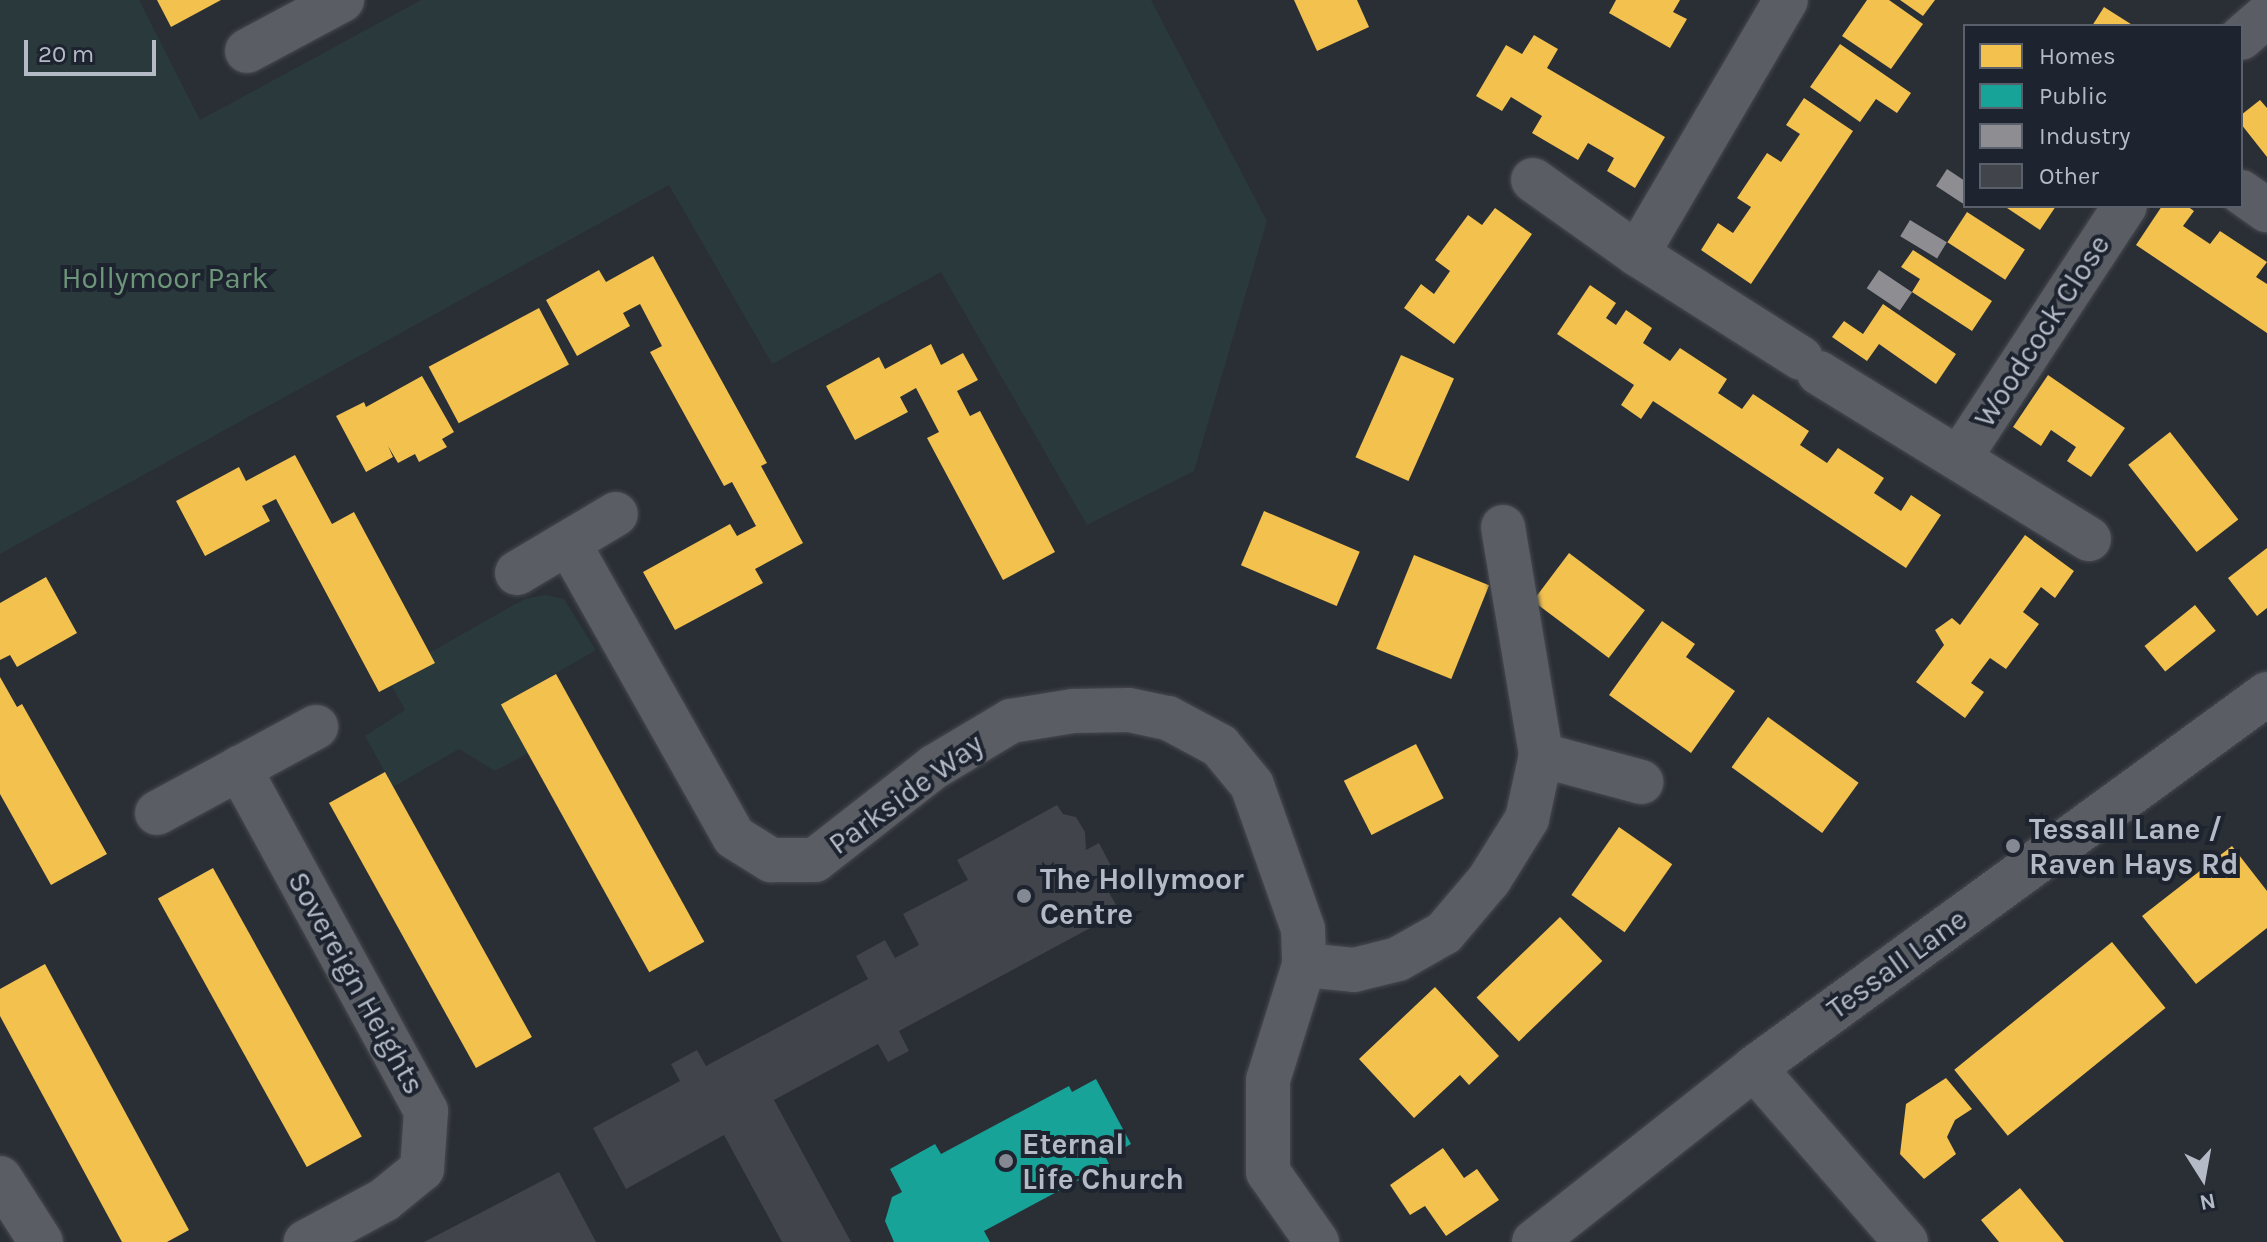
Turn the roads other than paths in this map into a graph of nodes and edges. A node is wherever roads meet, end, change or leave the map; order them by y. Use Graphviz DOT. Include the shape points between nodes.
graph roads {
  1 [pos="1786,0"];
  2 [pos="323,4"];
  3 [pos="2267,15"];
  4 [pos="2243,36"];
  5 [pos="247,51"];
  6 [pos="1533,180"];
  7 [pos="2243,193"];
  8 [pos="2124,208"];
  9 [pos="2267,210"];
  10 [pos="1637,254"];
  11 [pos="1960,457"];
  12 [pos="616,514"];
  13 [pos="1503,527"];
  14 [pos="2089,539"];
  15 [pos="569,544"];
  16 [pos="517,573"];
  17 [pos="2267,694"];
  18 [pos="316,727"];
  19 [pos="1541,755"];
  20 [pos="239,768"];
  21 [pos="1641,782"];
  22 [pos="157,813"];
  23 [pos="1304,965"];
  24 [pos="1754,1068"];
  25 [pos="0,1178"];
  26 [pos="41,1242"];
  27 [pos="306,1242"];
  28 [pos="1317,1242"];
  29 [pos="1534,1242"];
  30 [pos="1906,1242"];
  1 -- 10 [label="street"];
  2 -- 5 [label="street"];
  3 -- 4 [label="street"];
  6 -- 10 [label="street, Woodcock Close"];
  7 -- 9 [label="street"];
  8 -- 11 [label="street, Woodcock Close"];
  10 -- 11 [label="street, Woodcock Close"];
  11 -- 14 [label="street, Woodcock Close"];
  12 -- 15 [label="street"];
  13 -- 19 [label="street"];
  15 -- 16 [label="street"];
  15 -- 23 [label="street, Parkside Way" via="734,837 771,860 815,860 934,767 1011,721 1073,711 1129,710 1168,718 1220,746 1252,785 1303,929"];
  17 -- 24 [label="street, Tessall Lane"];
  18 -- 20 [label="street"];
  19 -- 21 [label="street"];
  19 -- 23 [label="street" via="1527,819 1489,880 1444,933 1398,959 1354,970"];
  20 -- 22 [label="street"];
  20 -- 27 [label="street, Sovereign Heights" via="426,1111 422,1169 384,1200"];
  23 -- 28 [label="street" via="1268,1080 1268,1172"];
  24 -- 29 [label="street, Tessall Lane"];
  24 -- 30 [label="street"];
  25 -- 26 [label="street"];
}
